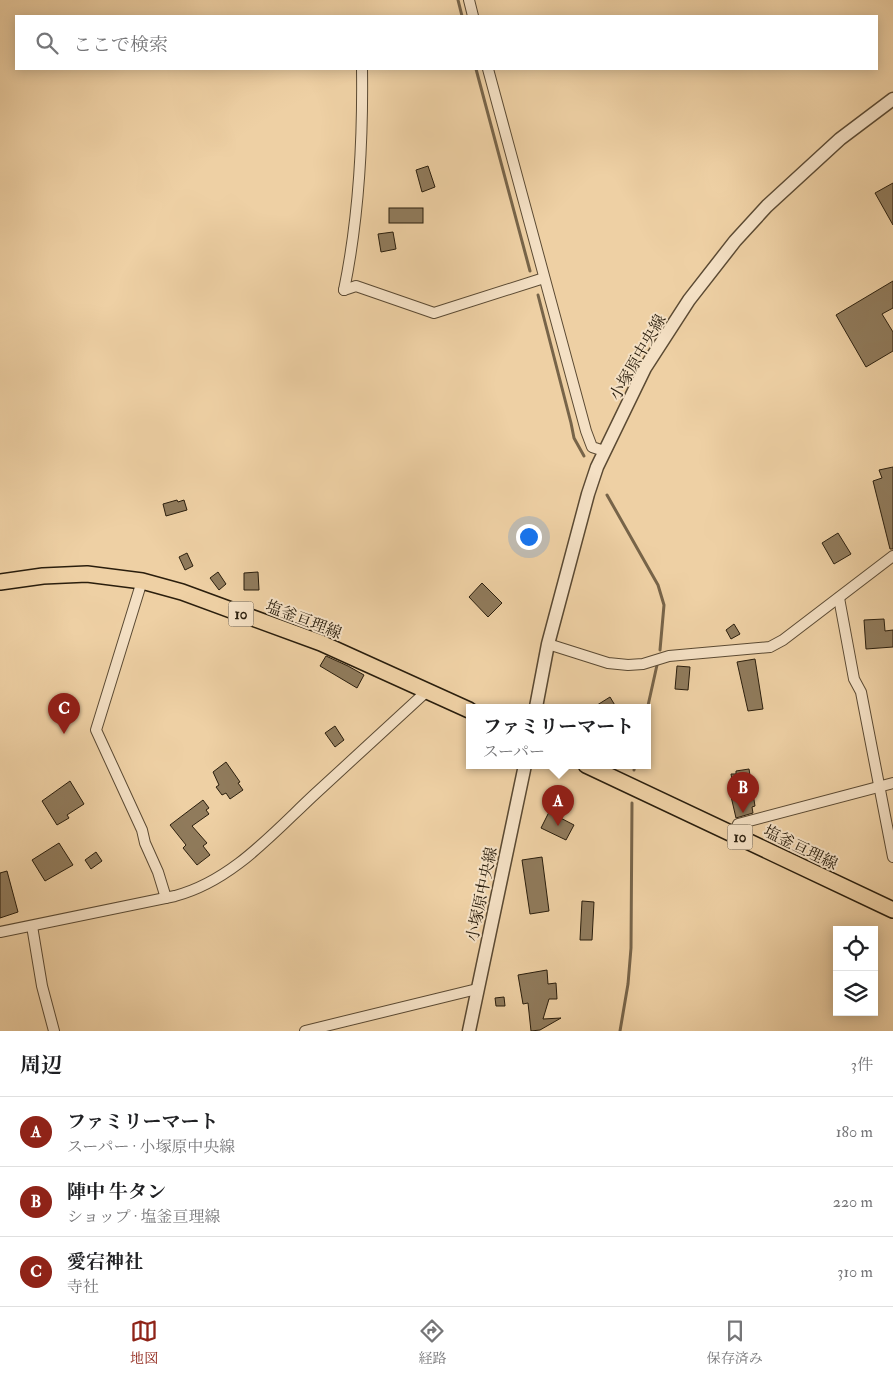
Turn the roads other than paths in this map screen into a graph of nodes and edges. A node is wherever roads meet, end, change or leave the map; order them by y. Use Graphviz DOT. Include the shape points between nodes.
graph roads {
  1 [pos="469,0"];
  2 [pos="474,15"];
  3 [pos="362,70"];
  4 [pos="488,70"];
  5 [pos="893,99"];
  6 [pos="544,278"];
  7 [pos="604,451"];
  8 [pos="893,556"];
  9 [pos="142,580"];
  10 [pos="0,582"];
  11 [pos="839,598"];
  12 [pos="548,644"];
  13 [pos="427,690"];
  14 [pos="537,704"];
  15 [pos="466,709"];
  16 [pos="524,769"];
  17 [pos="595,769"];
  18 [pos="893,782"];
  19 [pos="879,787"];
  20 [pos="734,834"];
  21 [pos="893,857"];
  22 [pos="166,898"];
  23 [pos="893,910"];
  24 [pos="32,926"];
  25 [pos="0,932"];
  26 [pos="477,989"];
  27 [pos="54,1031"];
  28 [pos="305,1031"];
  29 [pos="469,1031"];
  1 -- 2 [label="street"];
  3 -- 6 [label="street" via="362,158 352,254 344,290 356,286 434,313"];
  4 -- 6 [label="street"];
  5 -- 7 [label="street, 小塚原中央線" via="840,139 767,206 735,241 689,300 645,368"];
  6 -- 7 [label="street" via="586,430 592,447"];
  7 -- 12 [label="street, 小塚原中央線" via="588,494"];
  8 -- 11 [label="street"];
  9 -- 10 [label="main road, 塩釜亘理線 / 10" via="87,574"];
  9 -- 13 [label="main road, 塩釜亘理線 / 10" via="321,643"];
  9 -- 22 [label="street" via="96,730 142,830"];
  11 -- 12 [label="street" via="770,648 670,656 628,665 608,663"];
  11 -- 19 [label="street"];
  12 -- 14 [label="street, 小塚原中央線"];
  13 -- 15 [label="main road, 塩釜亘理線 / 10"];
  13 -- 22 [label="street" via="251,854 215,880"];
  16 -- 26 [label="street, 小塚原中央線"];
  17 -- 20 [label="main road, 塩釜亘理線 / 10"];
  18 -- 19 [label="street"];
  19 -- 20 [label="street" via="738,824"];
  19 -- 21 [label="street"];
  20 -- 23 [label="main road, 塩釜亘理線 / 10"];
  22 -- 24 [label="street"];
  24 -- 25 [label="street"];
  24 -- 27 [label="street" via="42,986"];
  26 -- 28 [label="street"];
  26 -- 29 [label="street, 小塚原中央線"];
}
